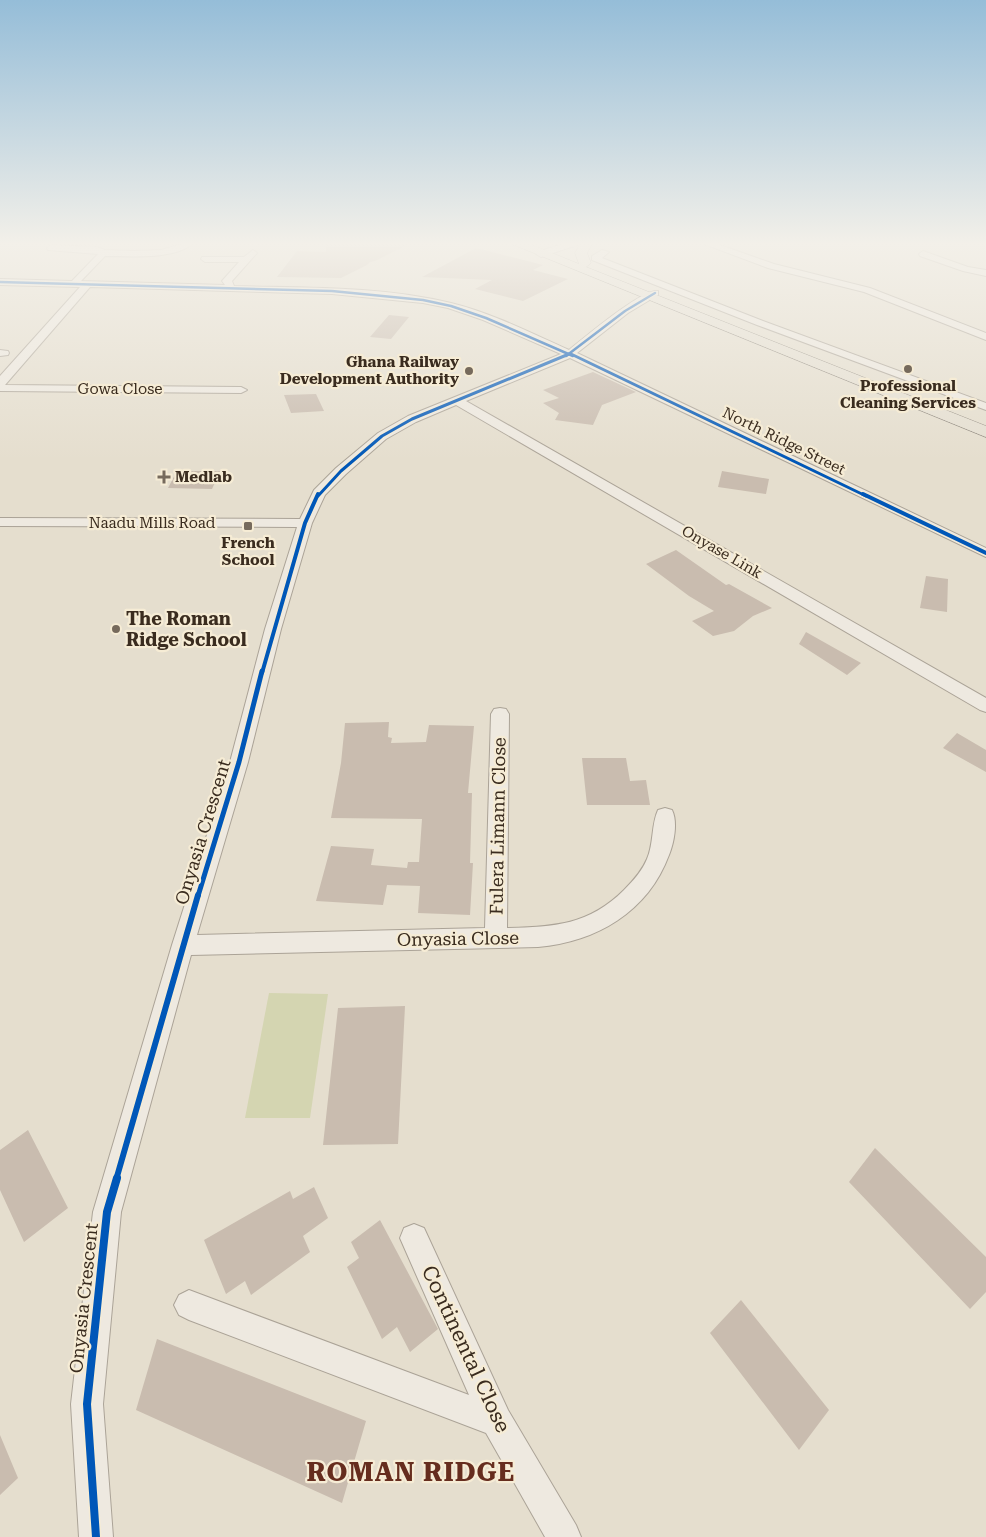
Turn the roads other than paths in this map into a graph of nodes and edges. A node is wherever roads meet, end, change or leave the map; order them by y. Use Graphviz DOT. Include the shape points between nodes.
graph roads {
  1 [pos="60,316"];
  2 [pos="478,316"];
  3 [pos="620,316"];
  4 [pos="697,316"];
  5 [pos="706,316"];
  6 [pos="744,316"];
  7 [pos="932,316"];
  8 [pos="986,337"];
  9 [pos="570,354"];
  10 [pos="840,372"];
  11 [pos="892,373"];
  12 [pos="878,380"];
  13 [pos="0,382"];
  14 [pos="0,388"];
  15 [pos="241,390"];
  16 [pos="456,400"];
  17 [pos="986,407"];
  18 [pos="986,420"];
  19 [pos="986,432"];
  20 [pos="986,445"];
  21 [pos="0,522"];
  22 [pos="305,523"];
  23 [pos="986,553"];
  24 [pos="986,706"];
  25 [pos="500,714"];
  26 [pos="665,816"];
  27 [pos="496,938"];
  28 [pos="183,944"];
  29 [pos="414,1238"];
  30 [pos="189,1305"];
  31 [pos="497,1420"];
  32 [pos="96,1537"];
  33 [pos="564,1537"];
  1 -- 13 [label="street"];
  2 -- 9 [label="street, North Ridge Street"];
  3 -- 9 [label="street, Onyasia Crescent"];
  4 -- 10 [label="main road"];
  5 -- 12 [label="main road"];
  6 -- 11 [label="street"];
  7 -- 8 [label="street"];
  9 -- 16 [label="street, Onyasia Crescent"];
  9 -- 23 [label="street, North Ridge Street"];
  10 -- 19 [label="main road"];
  10 -- 20 [label="main road" via="863,387"];
  11 -- 12 [label="street"];
  11 -- 17 [label="street"];
  12 -- 18 [label="main road"];
  14 -- 15 [label="street, Gowa Close"];
  16 -- 22 [label="street, Onyasia Crescent" via="412,418 362,452 319,493"];
  16 -- 24 [label="street, Onyase Link"];
  21 -- 22 [label="street, Naadu Mills Road"];
  22 -- 28 [label="street, Onyasia Crescent" via="273,629 239,762"];
  25 -- 27 [label="street, Fulera Limann Close"];
  26 -- 27 [label="street, Onyasia Close" via="661,850 644,886 622,906 573,932"];
  27 -- 28 [label="street, Onyasia Close"];
  28 -- 32 [label="street, Onyasia Crescent" via="107,1212 87,1404"];
  29 -- 31 [label="street, Continental Close"];
  30 -- 31 [label="street"];
  31 -- 33 [label="street, Continental Close"];
}
